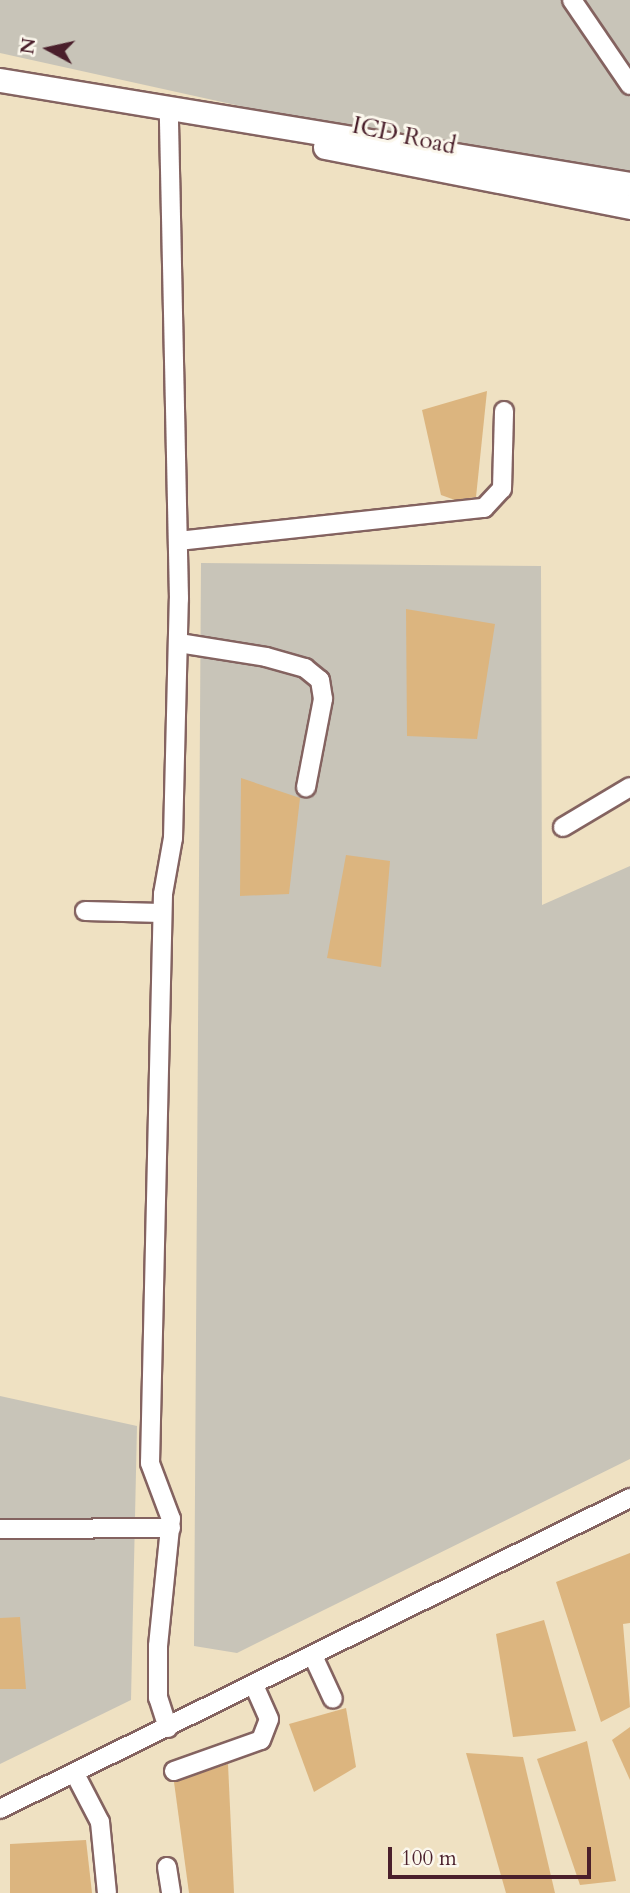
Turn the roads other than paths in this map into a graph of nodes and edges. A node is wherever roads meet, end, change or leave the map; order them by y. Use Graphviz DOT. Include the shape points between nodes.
graph roads {
  1 [pos="572,0"];
  2 [pos="0,80"];
  3 [pos="630,85"];
  4 [pos="169,111"];
  5 [pos="630,184"];
  6 [pos="630,208"];
  7 [pos="504,411"];
  8 [pos="178,541"];
  9 [pos="179,643"];
  10 [pos="306,787"];
  11 [pos="630,787"];
  12 [pos="563,827"];
  13 [pos="85,911"];
  14 [pos="162,913"];
  15 [pos="630,1498"];
  16 [pos="171,1528"];
  17 [pos="0,1529"];
  18 [pos="313,1656"];
  19 [pos="254,1685"];
  20 [pos="333,1699"];
  21 [pos="168,1728"];
  22 [pos="174,1771"];
  23 [pos="75,1774"];
  24 [pos="0,1809"];
  25 [pos="167,1867"];
  26 [pos="107,1893"];
  27 [pos="171,1893"];
  1 -- 3 [label="lane"];
  2 -- 4 [label="main road, ICD Road"];
  4 -- 5 [label="main road, ICD Road"];
  4 -- 6 [label="main road, ICD Road" via="358,155"];
  4 -- 8 [label="lane"];
  7 -- 8 [label="lane" via="502,489 484,508"];
  8 -- 9 [label="lane"];
  9 -- 10 [label="lane" via="266,657 305,668 320,680 323,699"];
  9 -- 14 [label="lane" via="173,838"];
  11 -- 12 [label="lane"];
  13 -- 14 [label="lane"];
  14 -- 16 [label="lane" via="150,1463 170,1507"];
  15 -- 18 [label="lane"];
  16 -- 17 [label="lane"];
  16 -- 21 [label="lane" via="158,1646 158,1698"];
  18 -- 19 [label="lane"];
  18 -- 20 [label="lane"];
  19 -- 21 [label="lane"];
  19 -- 22 [label="lane" via="269,1719 261,1740"];
  21 -- 23 [label="lane"];
  23 -- 24 [label="lane"];
  23 -- 26 [label="lane" via="100,1822"];
  25 -- 27 [label="lane"];
}
